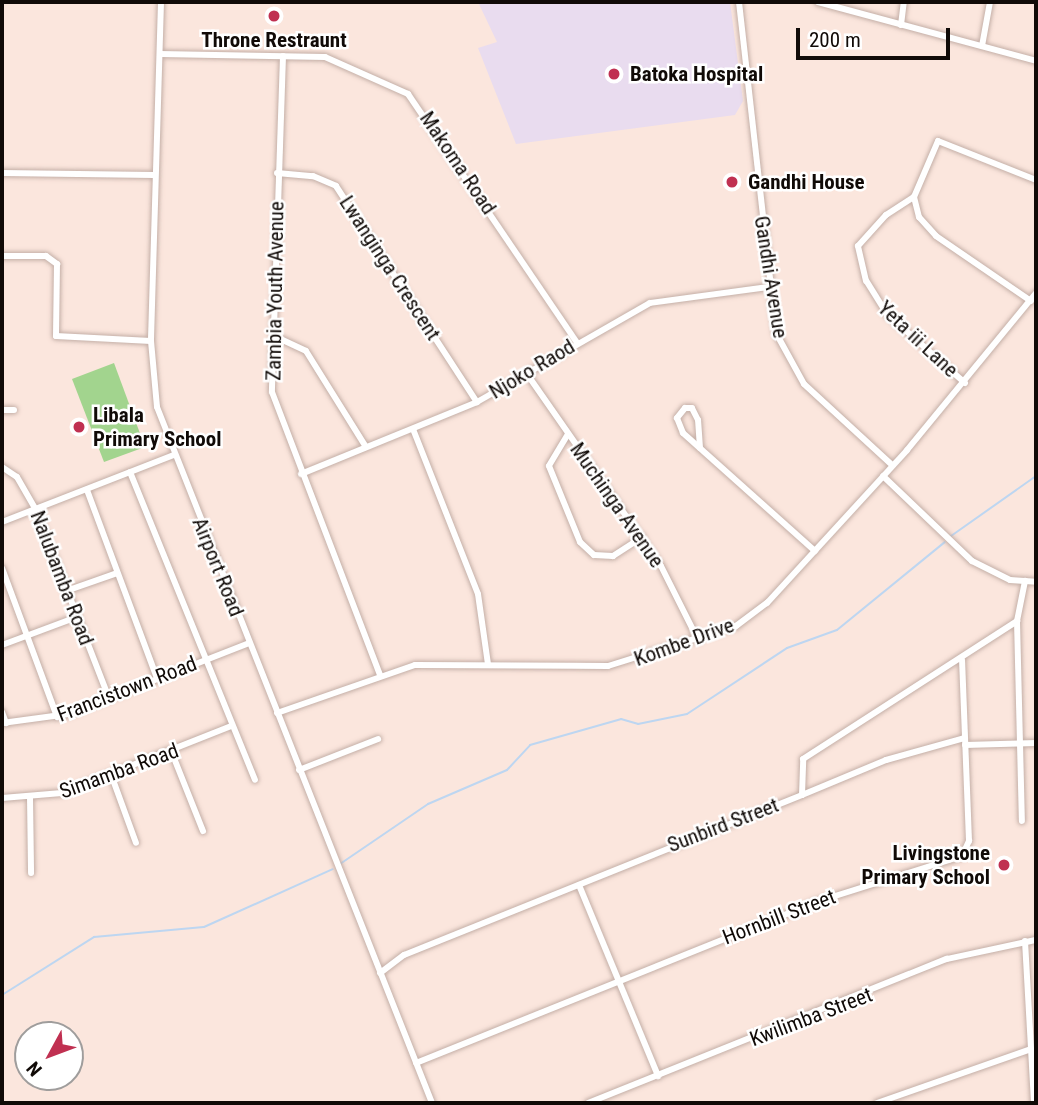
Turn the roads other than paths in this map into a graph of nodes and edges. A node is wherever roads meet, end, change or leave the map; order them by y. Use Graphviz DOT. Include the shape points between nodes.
graph roads {
  1 [pos="160,2"];
  2 [pos="739,2"];
  3 [pos="818,2"];
  4 [pos="904,2"];
  5 [pos="990,2"];
  6 [pos="901,25"];
  7 [pos="982,46"];
  8 [pos="160,54"];
  9 [pos="283,56"];
  10 [pos="1036,61"];
  11 [pos="2,173"];
  12 [pos="278,173"];
  13 [pos="154,175"];
  14 [pos="1036,180"];
  15 [pos="914,197"];
  16 [pos="2,256"];
  17 [pos="769,287"];
  18 [pos="1036,293"];
  19 [pos="1031,301"];
  20 [pos="274,336"];
  21 [pos="151,341"];
  22 [pos="577,343"];
  23 [pos="527,374"];
  24 [pos="965,383"];
  25 [pos="477,402"];
  26 [pos="2,410"];
  27 [pos="14,410"];
  28 [pos="413,429"];
  29 [pos="568,434"];
  30 [pos="366,447"];
  31 [pos="700,448"];
  32 [pos="174,455"];
  33 [pos="892,465"];
  34 [pos="2,467"];
  35 [pos="130,472"];
  36 [pos="300,474"];
  37 [pos="883,476"];
  38 [pos="87,490"];
  39 [pos="36,510"];
  40 [pos="2,522"];
  41 [pos="642,537"];
  42 [pos="815,551"];
  43 [pos="2,568"];
  44 [pos="117,573"];
  45 [pos="1025,581"];
  46 [pos="1036,582"];
  47 [pos="66,591"];
  48 [pos="76,617"];
  49 [pos="1017,621"];
  50 [pos="27,636"];
  51 [pos="698,640"];
  52 [pos="249,643"];
  53 [pos="2,645"];
  54 [pos="205,659"];
  55 [pos="962,660"];
  56 [pos="488,664"];
  57 [pos="380,675"];
  58 [pos="157,678"];
  59 [pos="109,698"];
  60 [pos="2,712"];
  61 [pos="277,713"];
  62 [pos="57,717"];
  63 [pos="4,723"];
  64 [pos="231,726"];
  65 [pos="378,739"];
  66 [pos="965,741"];
  67 [pos="1024,743"];
  68 [pos="1036,743"];
  69 [pos="172,753"];
  70 [pos="299,770"];
  71 [pos="112,777"];
  72 [pos="255,780"];
  73 [pos="802,795"];
  74 [pos="2,797"];
  75 [pos="30,797"];
  76 [pos="1022,821"];
  77 [pos="203,831"];
  78 [pos="136,844"];
  79 [pos="31,873"];
  80 [pos="579,885"];
  81 [pos="1036,940"];
  82 [pos="1025,941"];
  83 [pos="380,973"];
  84 [pos="619,986"];
  85 [pos="1031,1049"];
  86 [pos="416,1063"];
  87 [pos="658,1076"];
  88 [pos="432,1103"];
  89 [pos="588,1103"];
  90 [pos="877,1103"];
  91 [pos="1034,1103"];
  1 -- 8 [label="street, Airport Road"];
  2 -- 17 [label="street, Gandhi Avenue"];
  3 -- 6 [label="street"];
  4 -- 6 [label="street"];
  5 -- 7 [label="street"];
  6 -- 7 [label="street"];
  7 -- 10 [label="street"];
  8 -- 9 [label="street, Makoma Road"];
  8 -- 13 [label="street, Airport Road"];
  9 -- 12 [label="street, Zambia Youth Avenue"];
  9 -- 22 [label="street, Makoma Road" via="341,61 422,108"];
  11 -- 13 [label="street"];
  12 -- 20 [label="street, Zambia Youth Avenue"];
  12 -- 25 [label="street, Lwanginga Crescent" via="313,176 336,186"];
  13 -- 21 [label="street, Airport Road"];
  14 -- 15 [label="street" via="940,141"];
  15 -- 19 [label="street" via="919,217 936,236"];
  15 -- 24 [label="street, Yeta iii Lane" via="871,228 858,246 859,261 887,314"];
  16 -- 21 [label="street" via="46,256 57,264 56,336"];
  17 -- 22 [label="street, Njoko Raod" via="650,303"];
  17 -- 33 [label="street, Gandhi Avenue" via="788,362 813,394"];
  18 -- 19 [label="street, Kombe Drive"];
  19 -- 24 [label="street, Kombe Drive"];
  20 -- 30 [label="street" via="306,351"];
  20 -- 36 [label="street, Zambia Youth Avenue" via="275,405"];
  21 -- 32 [label="street, Airport Road" via="158,407"];
  22 -- 23 [label="street, Njoko Raod"];
  23 -- 25 [label="street, Njoko Raod"];
  23 -- 29 [label="street, Muchinga Avenue"];
  24 -- 33 [label="street, Kombe Drive"];
  25 -- 28 [label="street, Njoko Raod"];
  26 -- 27 [label="street"];
  28 -- 30 [label="street, Njoko Raod"];
  28 -- 56 [label="street" via="478,594"];
  29 -- 41 [label="street, Muchinga Avenue"];
  29 -- 41 [label="street" via="549,466 580,541 594,555 613,556"];
  30 -- 36 [label="street, Njoko Raod"];
  31 -- 31 [label="street" via="679,428 685,408 692,408 698,419"];
  31 -- 42 [label="street"];
  32 -- 35 [label="street"];
  32 -- 52 [label="street, Airport Road"];
  33 -- 37 [label="street, Kombe Drive"];
  34 -- 39 [label="street, Nalubamba Road" via="17,477"];
  35 -- 38 [label="street"];
  35 -- 54 [label="street"];
  36 -- 57 [label="street, Zambia Youth Avenue"];
  37 -- 42 [label="street, Kombe Drive"];
  37 -- 45 [label="street" via="972,561"];
  38 -- 39 [label="street"];
  38 -- 44 [label="street"];
  39 -- 40 [label="street"];
  39 -- 47 [label="street, Nalubamba Road"];
  41 -- 51 [label="street, Muchinga Avenue"];
  42 -- 51 [label="street, Kombe Drive" via="754,614"];
  43 -- 50 [label="street"];
  44 -- 47 [label="street"];
  44 -- 58 [label="street"];
  45 -- 46 [label="street"];
  45 -- 49 [label="street"];
  47 -- 48 [label="street, Nalubamba Road"];
  48 -- 50 [label="street"];
  48 -- 59 [label="street, Nalubamba Road"];
  49 -- 55 [label="street, Sunbird Street"];
  49 -- 67 [label="street"];
  50 -- 53 [label="street"];
  50 -- 62 [label="street"];
  51 -- 56 [label="street, Kombe Drive" via="608,666"];
  52 -- 54 [label="street, Francistown Road"];
  52 -- 61 [label="street, Airport Road"];
  54 -- 58 [label="street, Francistown Road"];
  54 -- 64 [label="street"];
  55 -- 66 [label="street, Hornbill Street"];
  55 -- 73 [label="street, Sunbird Street" via="803,759"];
  56 -- 57 [label="street, Kombe Drive" via="424,663"];
  57 -- 61 [label="street, Kombe Drive"];
  58 -- 59 [label="street, Francistown Road"];
  59 -- 62 [label="street, Francistown Road"];
  60 -- 63 [label="street"];
  61 -- 70 [label="street, Airport Road"];
  62 -- 63 [label="street, Francistown Road"];
  64 -- 69 [label="street, Simamba Road"];
  64 -- 72 [label="street"];
  65 -- 70 [label="street"];
  66 -- 67 [label="street"];
  66 -- 73 [label="street" via="886,760"];
  66 -- 84 [label="street, Hornbill Street" via="969,841 962,856 816,902"];
  67 -- 68 [label="street"];
  67 -- 76 [label="street"];
  69 -- 71 [label="street, Simamba Road"];
  69 -- 77 [label="street"];
  70 -- 83 [label="street, Airport Road"];
  71 -- 75 [label="street, Simamba Road"];
  71 -- 78 [label="street"];
  73 -- 80 [label="street, Sunbird Street"];
  74 -- 75 [label="street, Simamba Road"];
  75 -- 79 [label="street"];
  80 -- 83 [label="street, Sunbird Street" via="404,955"];
  80 -- 84 [label="street"];
  81 -- 82 [label="street, Kwilimba Street"];
  82 -- 85 [label="street"];
  82 -- 87 [label="street, Kwilimba Street" via="947,959"];
  83 -- 86 [label="street, Airport Road"];
  84 -- 86 [label="street, Hornbill Street"];
  84 -- 87 [label="street"];
  85 -- 90 [label="street"];
  85 -- 91 [label="street"];
  86 -- 88 [label="street, Airport Road"];
  87 -- 89 [label="street, Kwilimba Street"];
}
